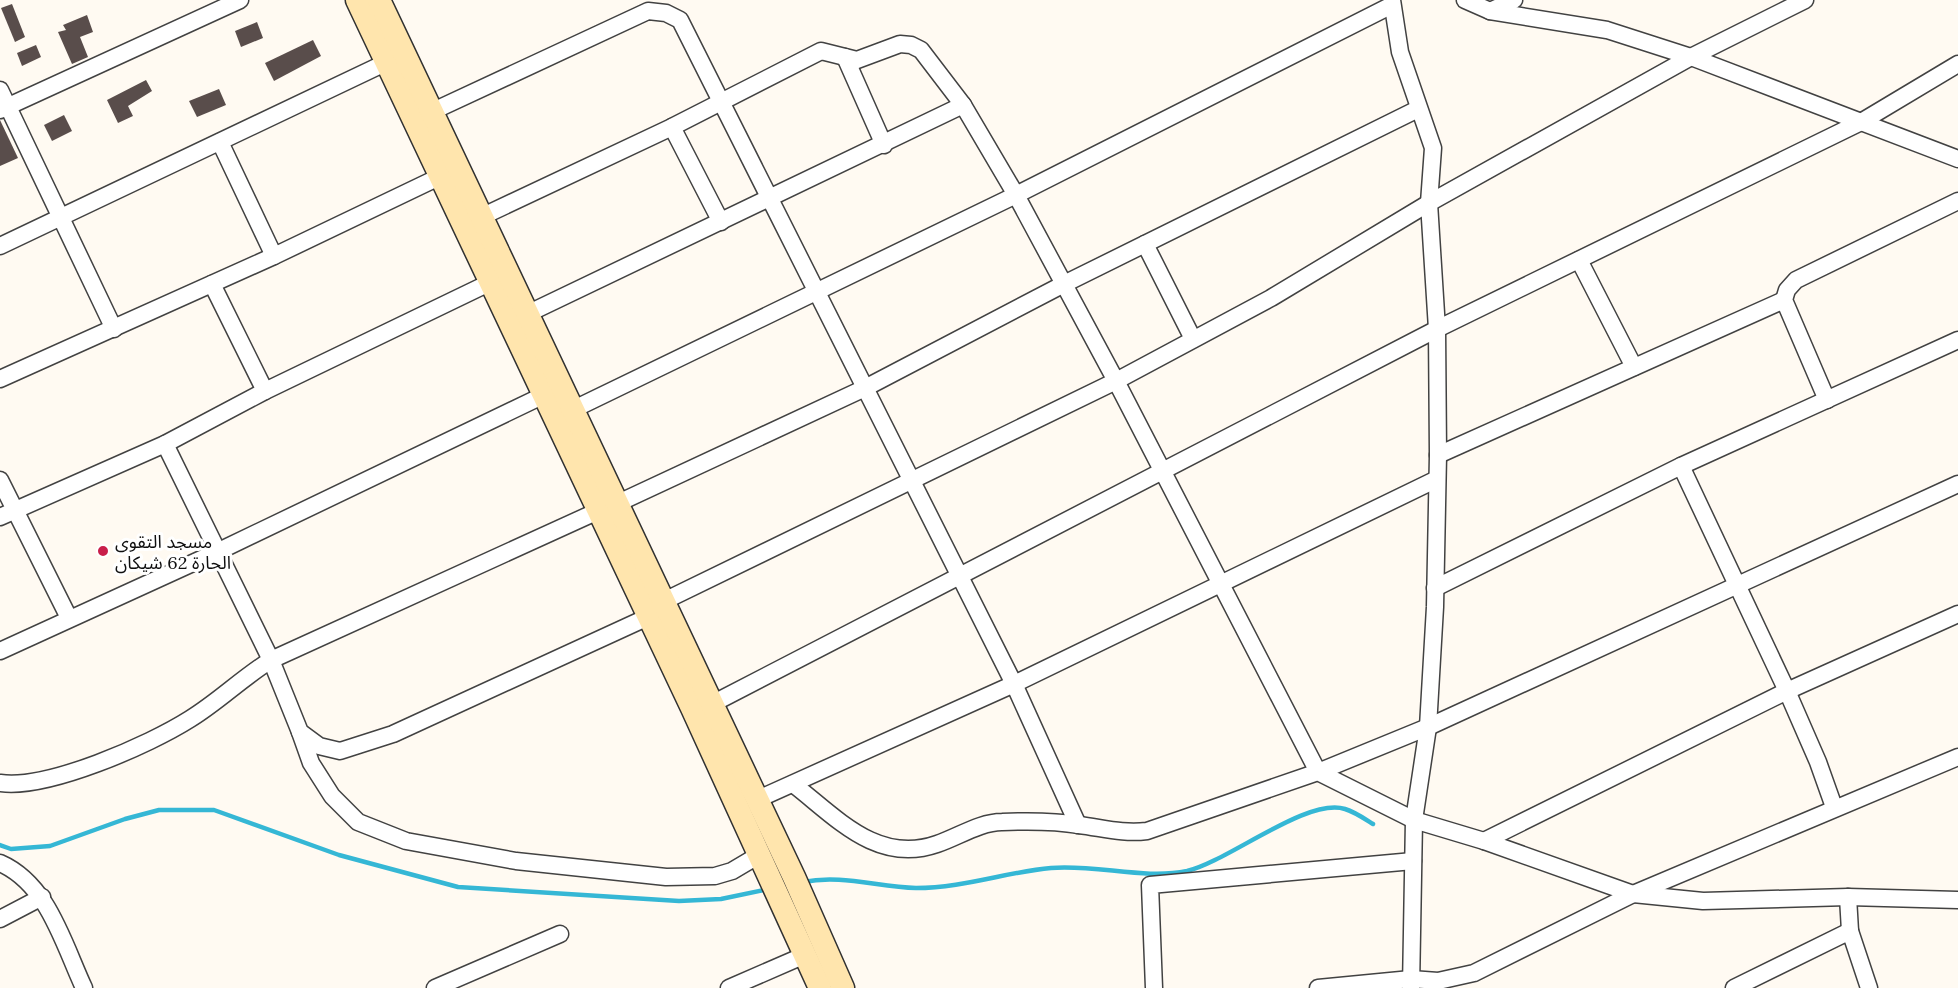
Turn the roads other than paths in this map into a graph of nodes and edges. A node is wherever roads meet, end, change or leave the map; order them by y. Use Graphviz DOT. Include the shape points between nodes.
graph roads {
  1 [pos="240,0"];
  2 [pos="357,0"];
  3 [pos="379,0"];
  4 [pos="1465,0"];
  5 [pos="1514,0"];
  6 [pos="1805,0"];
  7 [pos="1392,3"];
  8 [pos="1490,11"];
  9 [pos="845,57"];
  10 [pos="1691,57"];
  11 [pos="385,63"];
  12 [pos="1958,64"];
  13 [pos="0,90"];
  14 [pos="722,102"];
  15 [pos="963,105"];
  16 [pos="4,108"];
  17 [pos="1418,109"];
  18 [pos="431,112"];
  19 [pos="1862,122"];
  20 [pos="672,127"];
  21 [pos="220,142"];
  22 [pos="884,145"];
  23 [pos="1958,159"];
  24 [pos="439,177"];
  25 [pos="1016,195"];
  26 [pos="769,200"];
  27 [pos="1958,201"];
  28 [pos="1429,203"];
  29 [pos="481,217"];
  30 [pos="61,218"];
  31 [pos="722,222"];
  32 [pos="1145,244"];
  33 [pos="0,246"];
  34 [pos="274,256"];
  35 [pos="1579,260"];
  36 [pos="489,283"];
  37 [pos="212,284"];
  38 [pos="1064,284"];
  39 [pos="816,293"];
  40 [pos="1784,300"];
  41 [pos="527,314"];
  42 [pos="114,329"];
  43 [pos="1437,330"];
  44 [pos="1193,339"];
  45 [pos="1958,342"];
  46 [pos="1634,367"];
  47 [pos="0,379"];
  48 [pos="1116,381"];
  49 [pos="865,388"];
  50 [pos="265,391"];
  51 [pos="542,396"];
  52 [pos="1827,400"];
  53 [pos="572,410"];
  54 [pos="165,444"];
  55 [pos="1438,455"];
  56 [pos="1681,466"];
  57 [pos="1161,470"];
  58 [pos="1437,479"];
  59 [pos="0,480"];
  60 [pos="913,481"];
  61 [pos="1958,484"];
  62 [pos="607,507"];
  63 [pos="7,514"];
  64 [pos="219,551"];
  65 [pos="958,576"];
  66 [pos="1220,586"];
  67 [pos="1736,586"];
  68 [pos="1435,588"];
  69 [pos="655,609"];
  70 [pos="1958,614"];
  71 [pos="69,618"];
  72 [pos="0,651"];
  73 [pos="271,660"];
  74 [pos="1014,684"];
  75 [pos="1787,691"];
  76 [pos="710,705"];
  77 [pos="1428,727"];
  78 [pos="300,732"];
  79 [pos="1958,758"];
  80 [pos="1318,772"];
  81 [pos="0,783"];
  82 [pos="794,783"];
  83 [pos="756,800"];
  84 [pos="1834,807"];
  85 [pos="1414,820"];
  86 [pos="1078,825"];
  87 [pos="1485,841"];
  88 [pos="759,855"];
  89 [pos="1413,861"];
  90 [pos="0,863"];
  91 [pos="1633,894"];
  92 [pos="42,897"];
  93 [pos="1848,897"];
  94 [pos="1958,900"];
  95 [pos="794,904"];
  96 [pos="0,919"];
  97 [pos="1850,931"];
  98 [pos="560,934"];
  99 [pos="805,955"];
  100 [pos="1411,984"];
  101 [pos="84,988"];
  102 [pos="435,988"];
  103 [pos="729,988"];
  104 [pos="820,988"];
  105 [pos="843,988"];
  106 [pos="1154,988"];
  107 [pos="1318,988"];
  108 [pos="1734,988"];
  109 [pos="1869,988"];
  1 -- 16 [label="street"];
  2 -- 11 [label="main road"];
  3 -- 18 [label="main road"];
  4 -- 8 [label="street"];
  5 -- 8 [label="street"];
  6 -- 10 [label="street"];
  7 -- 17 [label="street" via="1400,52"];
  7 -- 25 [label="street"];
  8 -- 10 [label="street" via="1607,30"];
  9 -- 14 [label="street" via="821,51"];
  9 -- 15 [label="street" via="857,60 900,44 911,45 921,50"];
  9 -- 22 [label="street"];
  10 -- 19 [label="street"];
  10 -- 28 [label="street"];
  11 -- 21 [label="street"];
  11 -- 24 [label="main road"];
  12 -- 19 [label="street"];
  13 -- 16 [label="street"];
  14 -- 18 [label="street" via="680,20 648,11"];
  14 -- 20 [label="street"];
  14 -- 26 [label="street"];
  15 -- 22 [label="street"];
  15 -- 25 [label="street"];
  16 -- 30 [label="street"];
  17 -- 28 [label="street" via="1433,148"];
  17 -- 32 [label="street"];
  18 -- 29 [label="main road"];
  19 -- 23 [label="street"];
  19 -- 35 [label="street"];
  20 -- 29 [label="street"];
  20 -- 31 [label="street"];
  21 -- 30 [label="street"];
  21 -- 34 [label="street"];
  22 -- 26 [label="street"];
  24 -- 34 [label="street"];
  24 -- 36 [label="main road"];
  25 -- 38 [label="street"];
  25 -- 39 [label="street"];
  26 -- 31 [label="street"];
  26 -- 39 [label="street"];
  27 -- 40 [label="street" via="1796,280"];
  28 -- 43 [label="street"];
  28 -- 44 [label="street" via="1271,298"];
  29 -- 41 [label="main road"];
  30 -- 33 [label="street"];
  30 -- 42 [label="street"];
  31 -- 41 [label="street"];
  32 -- 38 [label="street"];
  32 -- 44 [label="street"];
  34 -- 37 [label="street"];
  35 -- 43 [label="street"];
  35 -- 46 [label="street"];
  36 -- 50 [label="street"];
  36 -- 51 [label="main road"];
  37 -- 42 [label="street"];
  37 -- 50 [label="street"];
  38 -- 48 [label="street"];
  38 -- 49 [label="street"];
  39 -- 49 [label="street"];
  39 -- 53 [label="street"];
  40 -- 46 [label="street"];
  40 -- 52 [label="street"];
  41 -- 53 [label="main road"];
  42 -- 47 [label="street"];
  43 -- 55 [label="street"];
  43 -- 57 [label="street"];
  44 -- 48 [label="street"];
  45 -- 52 [label="street"];
  46 -- 55 [label="street"];
  48 -- 57 [label="street"];
  48 -- 60 [label="street"];
  49 -- 60 [label="street"];
  49 -- 62 [label="street"];
  50 -- 54 [label="street"];
  51 -- 62 [label="main road"];
  51 -- 64 [label="street"];
  52 -- 56 [label="street"];
  53 -- 62 [label="main road"];
  54 -- 63 [label="street"];
  54 -- 64 [label="street"];
  55 -- 58 [label="street"];
  56 -- 67 [label="street"];
  56 -- 68 [label="street"];
  57 -- 65 [label="street"];
  57 -- 66 [label="street"];
  58 -- 66 [label="street"];
  58 -- 68 [label="street"];
  59 -- 63 [label="street"];
  60 -- 65 [label="street"];
  60 -- 69 [label="street"];
  61 -- 67 [label="street"];
  62 -- 69 [label="main road"];
  62 -- 73 [label="street"];
  63 -- 71 [label="street"];
  64 -- 71 [label="street"];
  64 -- 73 [label="street"];
  65 -- 74 [label="street"];
  65 -- 76 [label="street"];
  66 -- 74 [label="street"];
  66 -- 80 [label="street"];
  67 -- 75 [label="street"];
  67 -- 77 [label="street"];
  68 -- 77 [label="street"];
  69 -- 76 [label="main road"];
  69 -- 78 [label="street" via="434,716 361,746 340,751 319,746"];
  69 -- 88 [label="main road"];
  70 -- 75 [label="street"];
  71 -- 72 [label="street"];
  73 -- 78 [label="street"];
  73 -- 81 [label="street" via="190,719 152,740 37,781"];
  74 -- 82 [label="street"];
  74 -- 86 [label="street"];
  75 -- 84 [label="street"];
  75 -- 87 [label="street"];
  76 -- 83 [label="main road"];
  77 -- 80 [label="street"];
  77 -- 85 [label="street"];
  78 -- 88 [label="street" via="310,763 332,796 358,822 406,841 516,861 675,877 715,876"];
  79 -- 84 [label="street"];
  80 -- 85 [label="street"];
  80 -- 86 [label="street" via="1148,831 1128,833"];
  82 -- 83 [label="street"];
  82 -- 86 [label="street" via="854,832 890,848 909,850 934,845 984,824 1000,822"];
  83 -- 95 [label="main road" via="794,876"];
  84 -- 91 [label="street"];
  85 -- 87 [label="street"];
  85 -- 89 [label="street"];
  87 -- 91 [label="street"];
  88 -- 95 [label="main road" via="771,880"];
  89 -- 100 [label="street"];
  89 -- 106 [label="street" via="1150,885"];
  90 -- 92 [label="street" via="21,874"];
  91 -- 93 [label="street" via="1703,901"];
  91 -- 100 [label="street" via="1474,973"];
  92 -- 96 [label="street"];
  92 -- 101 [label="street"];
  93 -- 94 [label="street"];
  93 -- 97 [label="street"];
  95 -- 99 [label="main road"];
  95 -- 105 [label="main road"];
  97 -- 108 [label="street"];
  97 -- 109 [label="street"];
  98 -- 102 [label="street"];
  99 -- 103 [label="street"];
  99 -- 104 [label="main road"];
  100 -- 107 [label="street"];
}
